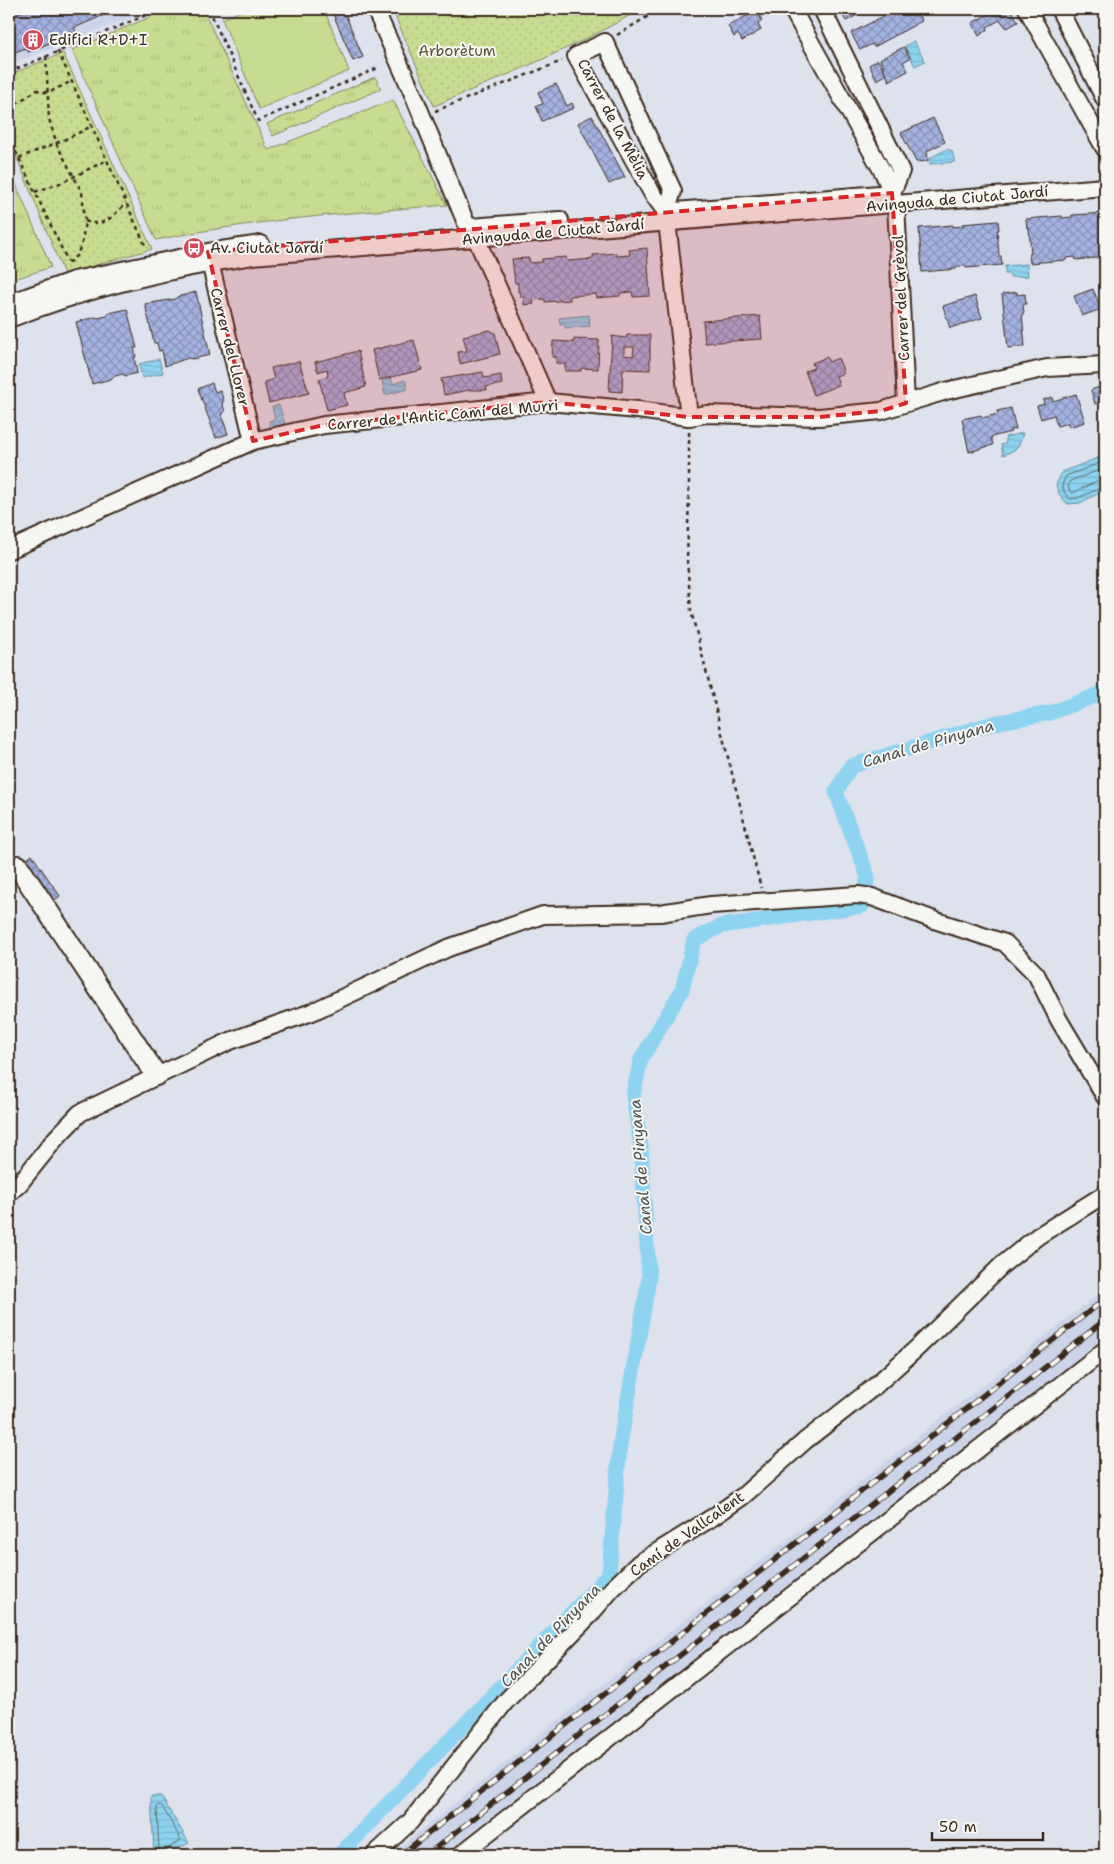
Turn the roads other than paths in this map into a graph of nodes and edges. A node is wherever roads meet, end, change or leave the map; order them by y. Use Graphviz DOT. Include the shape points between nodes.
graph roads {
  1 [pos="375,9"];
  2 [pos="792,9"];
  3 [pos="822,9"];
  4 [pos="1027,9"];
  5 [pos="1058,9"];
  6 [pos="1105,100"];
  7 [pos="1105,149"];
  8 [pos="1105,176"];
  9 [pos="1105,187"];
  10 [pos="894,199"];
  11 [pos="667,217"];
  12 [pos="472,233"];
  13 [pos="209,257"];
  14 [pos="9,303"];
  15 [pos="9,319"];
  16 [pos="1105,365"];
  17 [pos="548,402"];
  18 [pos="906,404"];
  19 [pos="689,417"];
  20 [pos="254,441"];
  21 [pos="9,550"];
  22 [pos="18,866"];
  23 [pos="156,1075"];
  24 [pos="1105,1097"];
  25 [pos="9,1193"];
  26 [pos="1105,1194"];
  27 [pos="1105,1350"];
  28 [pos="374,1855"];
  29 [pos="460,1855"];
  1 -- 12 [label="street"];
  2 -- 10 [label="street, Carrer del Grèvol" via="884,174"];
  3 -- 10 [label="street, Carrer del Grèvol" via="901,171"];
  4 -- 7 [label="street"];
  5 -- 6 [label="street"];
  8 -- 10 [label="street, Avinguda de Ciutat Jardí"];
  9 -- 10 [label="street, Avinguda de Ciutat Jardí"];
  10 -- 11 [label="street, Avinguda de Ciutat Jardí"];
  10 -- 18 [label="street, Carrer del Grèvol"];
  11 -- 11 [label="street, Carrer de la Mèlia" via="673,191 605,42 576,56"];
  11 -- 12 [label="street, Avinguda de Ciutat Jardí"];
  11 -- 19 [label="street, Carrer de la Mèlia"];
  12 -- 13 [label="street, Avinguda de Ciutat Jardí" via="252,256"];
  12 -- 17 [label="street"];
  13 -- 14 [label="street, Avinguda de Ciutat Jardí" via="74,280"];
  13 -- 15 [label="street, Avinguda de Ciutat Jardí" via="180,268 51,302"];
  13 -- 20 [label="street, Carrer del Llorer"];
  16 -- 18 [label="street, Carrer de l'Antic Camí del Murri" via="1047,368 946,391"];
  17 -- 19 [label="street, Carrer de l'Antic Camí del Murri"];
  17 -- 20 [label="street, Carrer de l'Antic Camí del Murri" via="324,425"];
  18 -- 19 [label="street, Carrer de l'Antic Camí del Murri" via="881,411 820,416 706,414"];
  20 -- 21 [label="street, Carrer de l'Antic Camí del Murri"];
  22 -- 23 [label="street"];
  23 -- 24 [label="street" via="230,1041 312,1012 448,948 543,915 660,913 711,906 865,896 1005,943 1036,974"];
  23 -- 25 [label="street" via="80,1113"];
  26 -- 28 [label="street, Camí de Vallcalent" via="1038,1236 1002,1265 875,1386 806,1440 743,1496 638,1563 506,1701 410,1822"];
  27 -- 29 [label="street"];
}
